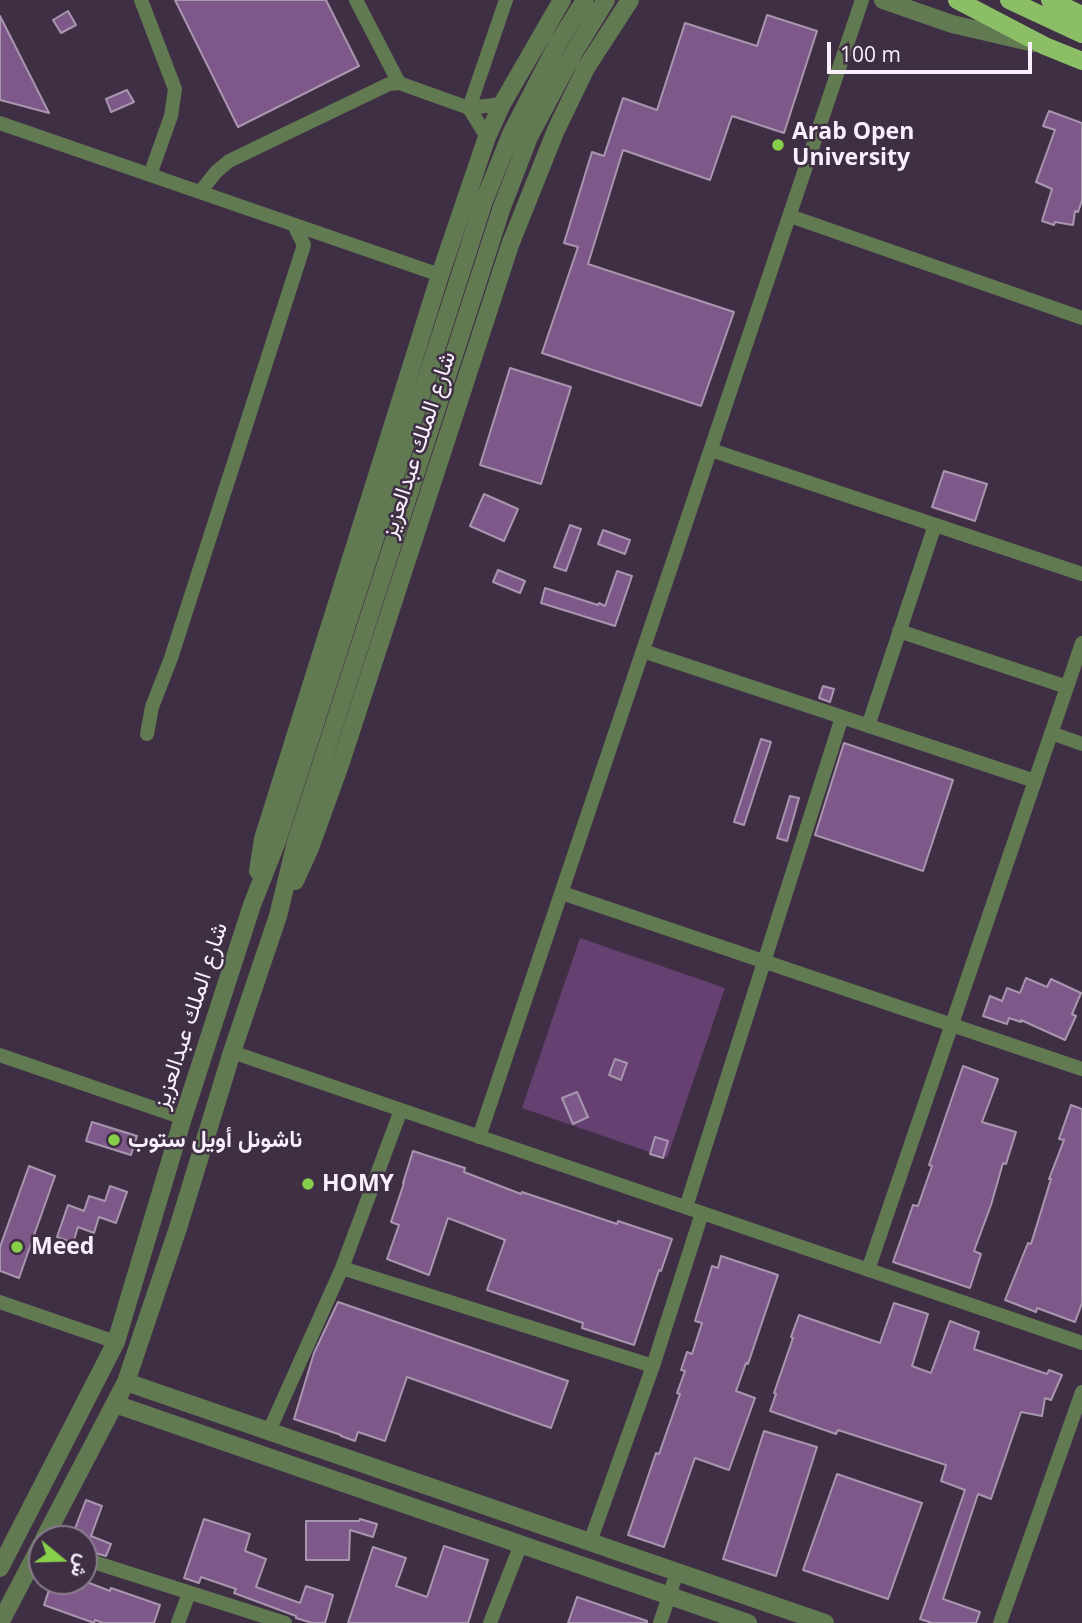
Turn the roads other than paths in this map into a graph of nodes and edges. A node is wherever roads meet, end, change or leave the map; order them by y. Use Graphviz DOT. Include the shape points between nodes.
graph roads {
  1 [pos="141,0"];
  2 [pos="356,0"];
  3 [pos="506,0"];
  4 [pos="562,0"];
  5 [pos="584,0"];
  6 [pos="606,0"];
  7 [pos="862,0"];
  8 [pos="883,0"];
  9 [pos="957,0"];
  10 [pos="1009,0"];
  11 [pos="1050,0"];
  12 [pos="629,3"];
  13 [pos="1082,15"];
  14 [pos="1082,34"];
  15 [pos="1045,46"];
  16 [pos="1082,61"];
  17 [pos="400,83"];
  18 [pos="502,104"];
  19 [pos="469,108"];
  20 [pos="0,123"];
  21 [pos="486,137"];
  22 [pos="150,175"];
  23 [pos="200,192"];
  24 [pos="790,216"];
  25 [pos="294,225"];
  26 [pos="440,275"];
  27 [pos="1082,318"];
  28 [pos="711,450"];
  29 [pos="935,525"];
  30 [pos="1082,574"];
  31 [pos="900,631"];
  32 [pos="1082,643"];
  33 [pos="643,651"];
  34 [pos="1067,687"];
  35 [pos="842,717"];
  36 [pos="868,726"];
  37 [pos="1051,733"];
  38 [pos="147,734"];
  39 [pos="1082,744"];
  40 [pos="1035,781"];
  41 [pos="562,893"];
  42 [pos="252,905"];
  43 [pos="278,916"];
  44 [pos="764,961"];
  45 [pos="952,1025"];
  46 [pos="232,1052"];
  47 [pos="0,1055"];
  48 [pos="1082,1069"];
  49 [pos="401,1110"];
  50 [pos="183,1118"];
  51 [pos="479,1137"];
  52 [pos="686,1208"];
  53 [pos="702,1213"];
  54 [pos="342,1268"];
  55 [pos="868,1270"];
  56 [pos="0,1301"];
  57 [pos="116,1342"];
  58 [pos="1082,1343"];
  59 [pos="653,1366"];
  60 [pos="126,1382"];
  61 [pos="1082,1392"];
  62 [pos="115,1404"];
  63 [pos="269,1431"];
  64 [pos="51,1525"];
  65 [pos="590,1542"];
  66 [pos="521,1544"];
  67 [pos="3,1557"];
  68 [pos="98,1564"];
  69 [pos="28,1570"];
  70 [pos="677,1572"];
  71 [pos="188,1593"];
  72 [pos="669,1596"];
  73 [pos="0,1623"];
  74 [pos="178,1623"];
  75 [pos="285,1623"];
  76 [pos="490,1623"];
  77 [pos="660,1623"];
  78 [pos="748,1623"];
  79 [pos="825,1623"];
  80 [pos="1000,1623"];
  1 -- 22 [label="street" via="175,89 171,116"];
  2 -- 17 [label="street"];
  3 -- 19 [label="street"];
  4 -- 18 [label="street, شارع الملك عبدالعزيز"];
  5 -- 42 [label="street, شارع الملك عبدالعزيز" via="511,134 484,201 276,844"];
  6 -- 43 [label="street, شارع الملك عبدالعزيز" via="529,137 502,207 296,842"];
  7 -- 24 [label="street"];
  8 -- 15 [label="street" via="952,24"];
  9 -- 15 [label="main road"];
  10 -- 14 [label="main road"];
  11 -- 13 [label="main road"];
  12 -- 43 [label="street, شارع الملك عبدالعزيز" via="586,68 510,245 340,765 310,848"];
  15 -- 16 [label="main road"];
  17 -- 19 [label="street"];
  17 -- 23 [label="street" via="389,84 229,161"];
  18 -- 19 [label="street"];
  18 -- 21 [label="street, شارع الملك عبدالعزيز"];
  19 -- 21 [label="street"];
  20 -- 22 [label="street"];
  21 -- 26 [label="street, شارع الملك عبدالعزيز"];
  22 -- 23 [label="street"];
  23 -- 25 [label="street"];
  24 -- 27 [label="street"];
  24 -- 28 [label="street"];
  25 -- 26 [label="street"];
  25 -- 38 [label="street" via="304,245"];
  26 -- 42 [label="street, شارع الملك عبدالعزيز" via="263,839"];
  28 -- 29 [label="street"];
  28 -- 33 [label="street"];
  29 -- 30 [label="street"];
  29 -- 31 [label="street"];
  31 -- 34 [label="street"];
  31 -- 36 [label="street"];
  32 -- 34 [label="street"];
  33 -- 35 [label="street"];
  33 -- 41 [label="street"];
  34 -- 37 [label="street"];
  35 -- 36 [label="street"];
  35 -- 44 [label="street"];
  36 -- 40 [label="street"];
  37 -- 39 [label="street"];
  37 -- 40 [label="street"];
  40 -- 45 [label="street"];
  41 -- 44 [label="street"];
  41 -- 51 [label="street"];
  42 -- 50 [label="street, شارع الملك عبدالعزيز"];
  43 -- 46 [label="street, شارع الملك عبدالعزيز"];
  44 -- 45 [label="street"];
  44 -- 52 [label="street"];
  45 -- 48 [label="street"];
  45 -- 55 [label="street"];
  46 -- 49 [label="street"];
  46 -- 60 [label="street, شارع الملك عبدالعزيز"];
  47 -- 50 [label="street"];
  49 -- 51 [label="street"];
  49 -- 54 [label="street"];
  50 -- 57 [label="street, شارع الملك عبدالعزيز"];
  51 -- 52 [label="street"];
  52 -- 53 [label="street"];
  53 -- 55 [label="street"];
  53 -- 59 [label="street"];
  54 -- 59 [label="street"];
  54 -- 63 [label="street"];
  55 -- 58 [label="street"];
  56 -- 57 [label="street"];
  57 -- 67 [label="street, شارع الملك عبدالعزيز"];
  59 -- 65 [label="street"];
  60 -- 62 [label="street, شارع الملك عبدالعزيز"];
  60 -- 63 [label="street"];
  61 -- 80 [label="street"];
  62 -- 64 [label="street, شارع الملك عبدالعزيز"];
  62 -- 66 [label="street"];
  63 -- 65 [label="street"];
  65 -- 70 [label="street"];
  66 -- 72 [label="street"];
  66 -- 76 [label="street"];
  68 -- 71 [label="street"];
  69 -- 73 [label="street, شارع الملك عبدالعزيز"];
  70 -- 72 [label="street"];
  70 -- 79 [label="street"];
  71 -- 74 [label="street"];
  71 -- 75 [label="street"];
  72 -- 77 [label="street"];
  72 -- 78 [label="street"];
}
